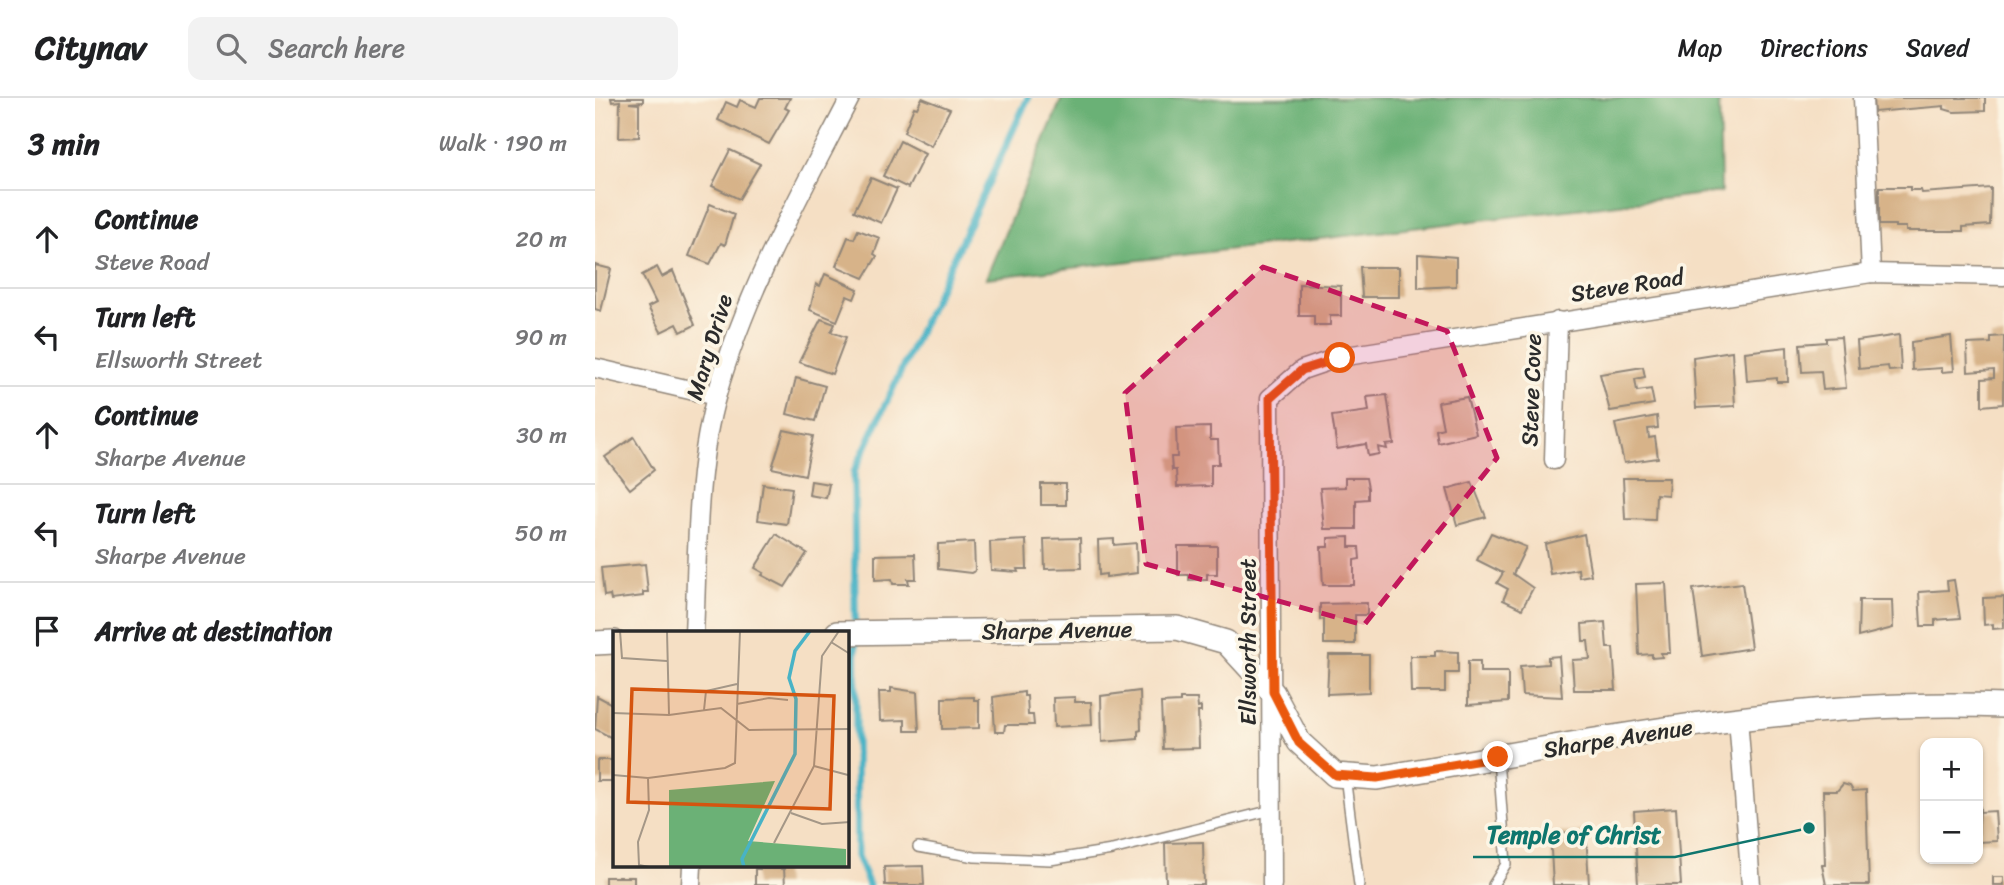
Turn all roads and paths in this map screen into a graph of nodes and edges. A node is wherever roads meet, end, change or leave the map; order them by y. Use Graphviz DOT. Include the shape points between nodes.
graph roads {
  1 [pos="850,98"];
  2 [pos="1863,98"];
  3 [pos="1871,273"];
  4 [pos="2004,276"];
  5 [pos="1557,321"];
  6 [pos="595,368"];
  7 [pos="716,396"];
  8 [pos="1270,398"];
  9 [pos="1554,460"];
  10 [pos="694,631"];
  11 [pos="849,633"];
  12 [pos="613,642"];
  13 [pos="595,643"];
  14 [pos="1273,692"];
  15 [pos="2004,706"];
  16 [pos="1738,718"];
  17 [pos="1498,757"];
  18 [pos="1345,776"];
  19 [pos="1272,810"];
  20 [pos="918,847"];
  21 [pos="1272,885"];
  22 [pos="1359,885"];
  23 [pos="1493,885"];
  24 [pos="1751,885"];
  1 -- 7 [label="street, Mary Drive" via="754,285"];
  2 -- 3 [label="street"];
  3 -- 4 [label="street, Steve Road"];
  3 -- 5 [label="street, Steve Road"];
  5 -- 8 [label="street, Steve Road" via="1340,358 1302,370"];
  5 -- 9 [label="street, Steve Cove"];
  6 -- 7 [label="street"];
  7 -- 10 [label="street, Mary Drive" via="700,494"];
  8 -- 14 [label="street, Ellsworth Street"];
  11 -- 14 [label="street, Sharpe Avenue" via="1177,628 1226,642"];
  12 -- 13 [label="street"];
  14 -- 18 [label="street, Sharpe Avenue" via="1299,743 1335,775"];
  14 -- 19 [label="street, Ellsworth Street"];
  15 -- 16 [label="street, Sharpe Avenue" via="1942,704"];
  16 -- 17 [label="street, Sharpe Avenue"];
  16 -- 24 [label="street"];
  17 -- 18 [label="street, Sharpe Avenue" via="1377,778"];
  17 -- 23 [label="lane" via="1506,864"];
  18 -- 22 [label="lane"];
  19 -- 20 [label="lane" via="1050,860 975,857"];
  19 -- 21 [label="street, Ellsworth Street"];
}
